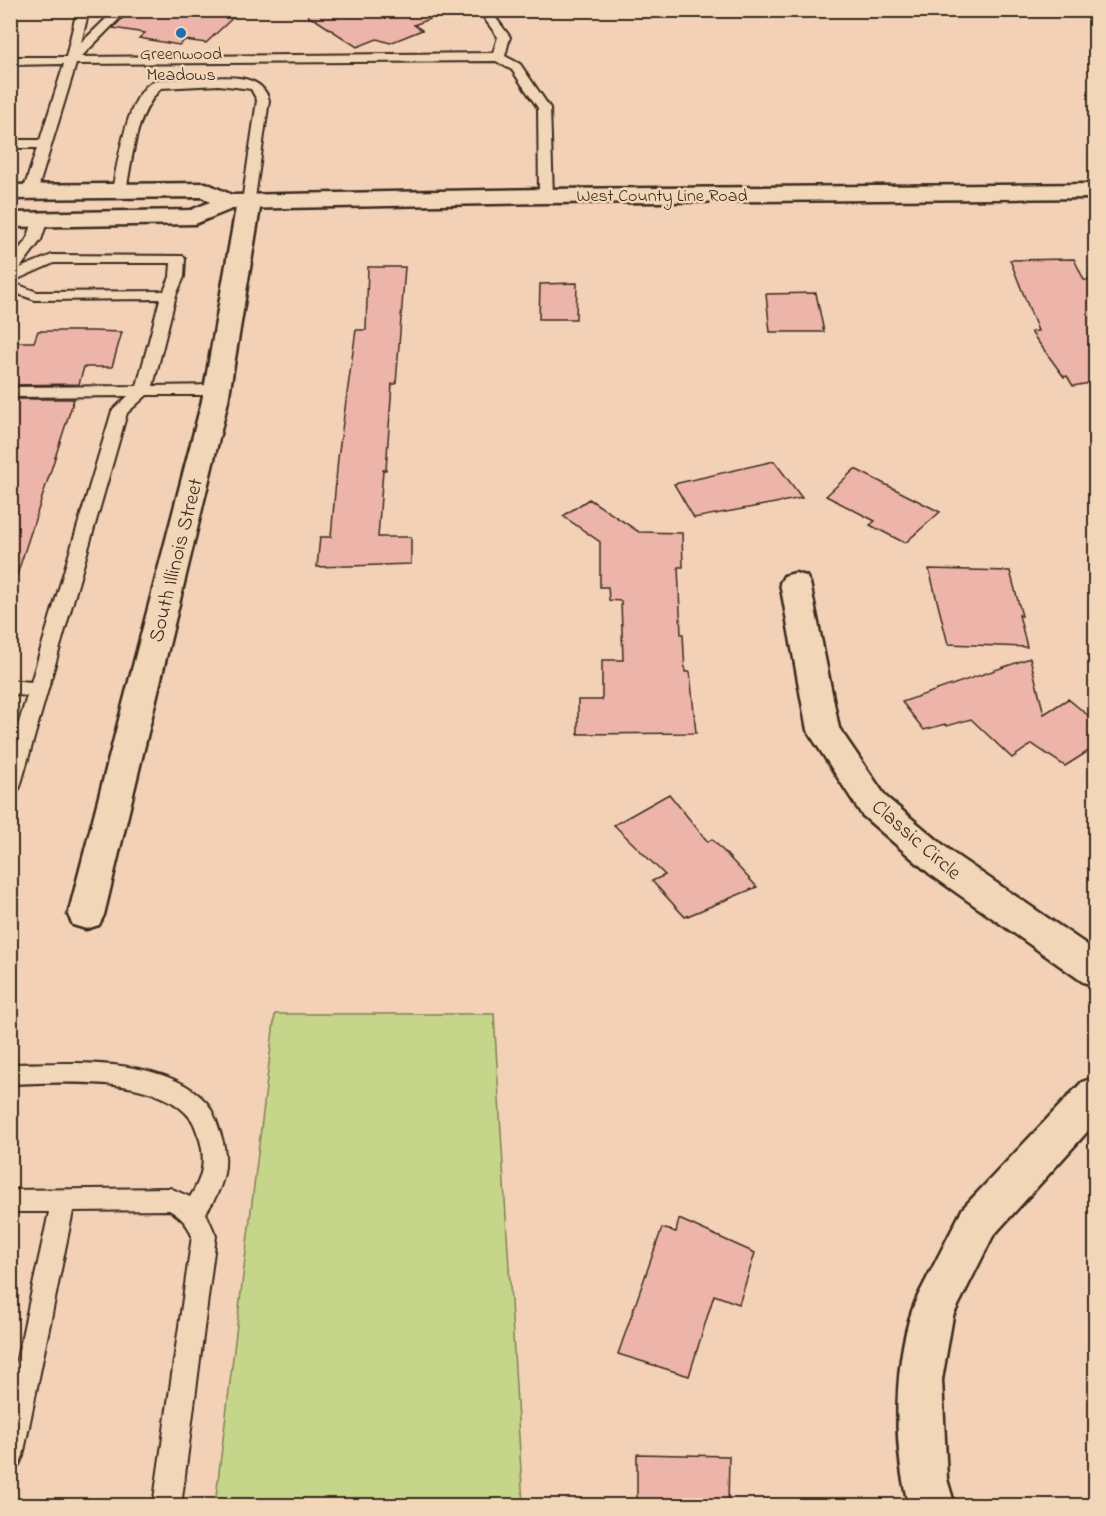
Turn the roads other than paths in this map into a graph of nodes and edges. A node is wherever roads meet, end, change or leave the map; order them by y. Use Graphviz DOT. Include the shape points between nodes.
graph roads {
  1 [pos="83,10"];
  2 [pos="122,10"];
  3 [pos="484,10"];
  4 [pos="498,57"];
  5 [pos="71,60"];
  6 [pos="10,61"];
  7 [pos="10,144"];
  8 [pos="45,144"];
  9 [pos="119,191"];
  10 [pos="1095,191"];
  11 [pos="20,192"];
  12 [pos="546,196"];
  13 [pos="238,202"];
  14 [pos="41,219"];
  15 [pos="10,220"];
  16 [pos="10,271"];
  17 [pos="10,278"];
  18 [pos="10,286"];
  19 [pos="169,295"];
  20 [pos="144,390"];
  21 [pos="217,390"];
  22 [pos="10,392"];
  23 [pos="795,583"];
  24 [pos="10,687"];
  25 [pos="39,690"];
  26 [pos="10,787"];
  27 [pos="86,915"];
  28 [pos="1095,971"];
  29 [pos="10,1074"];
  30 [pos="1095,1094"];
  31 [pos="63,1201"];
  32 [pos="10,1202"];
  33 [pos="193,1212"];
  34 [pos="10,1456"];
  35 [pos="167,1506"];
  36 [pos="932,1506"];
  1 -- 5 [label="lane"];
  2 -- 5 [label="lane"];
  3 -- 4 [label="lane" via="504,37"];
  4 -- 5 [label="lane"];
  4 -- 12 [label="lane" via="516,67 543,108"];
  5 -- 6 [label="lane"];
  5 -- 8 [label="lane"];
  7 -- 8 [label="lane"];
  8 -- 11 [label="lane"];
  9 -- 11 [label="street, West County Line Road"];
  9 -- 13 [label="street, West County Line Road" via="206,190"];
  9 -- 13 [label="lane" via="138,107 146,93 157,84 233,83 254,86 263,100"];
  10 -- 12 [label="street, West County Line Road"];
  12 -- 13 [label="street, West County Line Road"];
  13 -- 14 [label="street, West County Line Road" via="195,217"];
  13 -- 21 [label="street, South Illinois Street"];
  14 -- 15 [label="street, West County Line Road"];
  14 -- 16 [label="lane" via="34,240"];
  17 -- 19 [label="lane" via="52,259 178,259 177,277"];
  18 -- 19 [label="lane" via="35,296"];
  19 -- 20 [label="lane"];
  20 -- 21 [label="lane"];
  20 -- 22 [label="lane"];
  20 -- 25 [label="lane" via="120,411"];
  21 -- 27 [label="street, South Illinois Street"];
  23 -- 28 [label="street, Classic Circle" via="823,730 874,806 942,864"];
  24 -- 25 [label="lane"];
  25 -- 26 [label="lane"];
  29 -- 33 [label="lane" via="93,1073 156,1083 183,1096 199,1110 215,1149 216,1168 211,1184"];
  30 -- 36 [label="street" via="978,1222 932,1313 920,1380 924,1479"];
  31 -- 32 [label="lane"];
  31 -- 33 [label="lane" via="170,1199"];
  31 -- 34 [label="lane"];
  33 -- 35 [label="lane" via="204,1236"];
}
